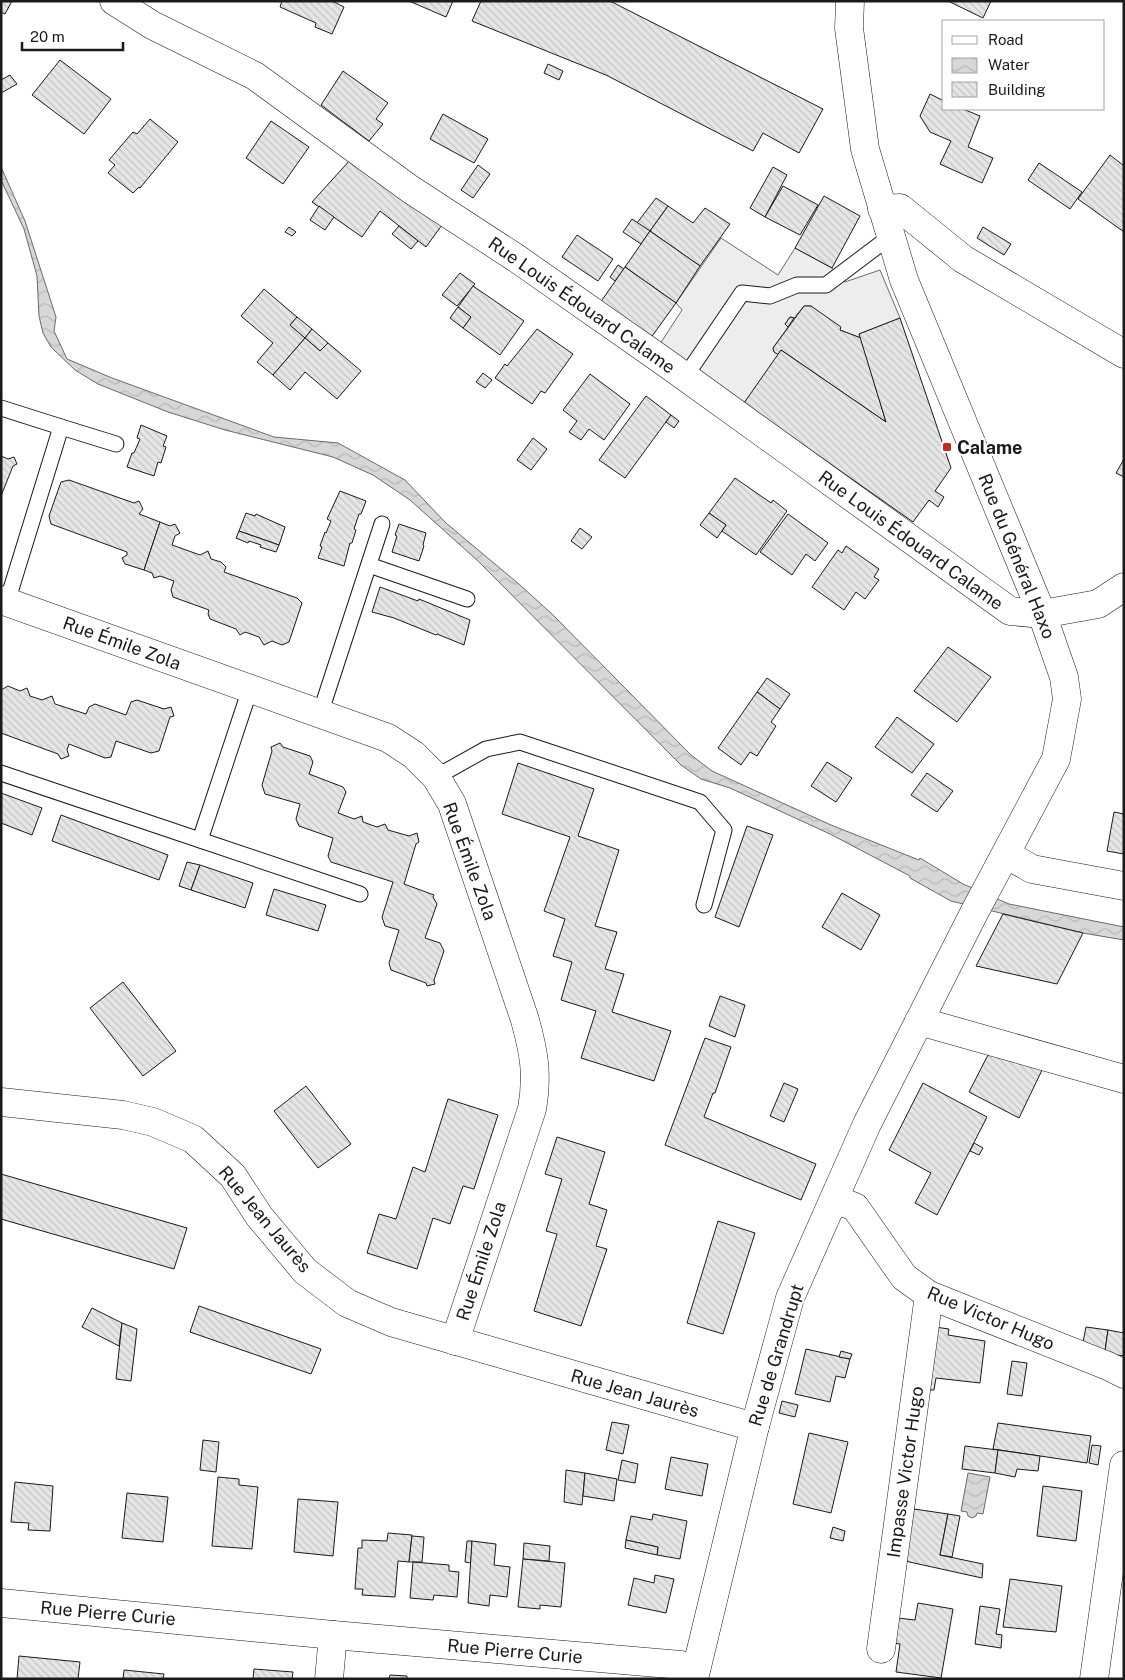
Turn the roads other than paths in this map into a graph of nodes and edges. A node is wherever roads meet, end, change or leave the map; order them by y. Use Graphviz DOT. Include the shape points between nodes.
graph roads {
  1 [pos="114,1"];
  2 [pos="850,1"];
  3 [pos="882,208"];
  4 [pos="890,236"];
  5 [pos="1124,354"];
  6 [pos="686,377"];
  7 [pos="1,408"];
  8 [pos="61,427"];
  9 [pos="116,444"];
  10 [pos="382,524"];
  11 [pos="368,565"];
  12 [pos="1124,587"];
  13 [pos="467,599"];
  14 [pos="4,601"];
  15 [pos="1042,614"];
  16 [pos="250,689"];
  17 [pos="320,714"];
  18 [pos="1,773"];
  19 [pos="436,777"];
  20 [pos="200,840"];
  21 [pos="1006,854"];
  22 [pos="1124,886"];
  23 [pos="360,894"];
  24 [pos="980,902"];
  25 [pos="704,905"];
  26 [pos="919,1021"];
  27 [pos="1124,1078"];
  28 [pos="1,1102"];
  29 [pos="834,1199"];
  30 [pos="929,1295"];
  31 [pos="455,1341"];
  32 [pos="1124,1374"];
  33 [pos="755,1426"];
  34 [pos="1124,1465"];
  35 [pos="1,1603"];
  36 [pos="333,1635"];
  37 [pos="881,1649"];
  38 [pos="695,1674"];
  39 [pos="329,1679"];
  40 [pos="1094,1679"];
  1 -- 6 [label="street, Rue Louis Édouard Calame" via="152,25 255,76 410,189 516,258"];
  2 -- 3 [label="street, Rue du Général Haxo" via="849,28 865,149"];
  3 -- 4 [label="street, Rue du Général Haxo"];
  3 -- 5 [label="street" via="900,208 963,259"];
  4 -- 6 [label="lane" via="826,285 797,285 770,296 742,293"];
  4 -- 15 [label="street, Rue du Général Haxo" via="907,289"];
  6 -- 15 [label="street, Rue Louis Édouard Calame" via="1010,611"];
  7 -- 8 [label="lane"];
  8 -- 9 [label="lane"];
  8 -- 14 [label="lane"];
  10 -- 11 [label="lane"];
  11 -- 13 [label="lane"];
  11 -- 17 [label="lane"];
  12 -- 15 [label="street, Rue Louis Édouard Calame" via="1098,604"];
  14 -- 16 [label="street, Rue Émile Zola"];
  15 -- 21 [label="street, Rue du Général Haxo" via="1064,677 1067,699 1056,759"];
  16 -- 17 [label="street, Rue Émile Zola"];
  16 -- 20 [label="lane"];
  17 -- 19 [label="street, Rue Émile Zola" via="388,738 414,755"];
  18 -- 20 [label="lane"];
  19 -- 25 [label="lane" via="486,749 520,742 700,802 724,830"];
  19 -- 31 [label="street, Rue Émile Zola" via="452,804 534,1051 536,1088 532,1109"];
  20 -- 23 [label="lane"];
  21 -- 22 [label="street" via="1032,869"];
  21 -- 24 [label="street, Rue du Général Haxo"];
  24 -- 26 [label="street, Rue de Grandrupt"];
  26 -- 27 [label="street"];
  26 -- 29 [label="street, Rue de Grandrupt" via="867,1124"];
  28 -- 31 [label="street, Rue Jean Jaurès" via="123,1115 153,1122 194,1139 233,1176 259,1216 304,1270 347,1303 391,1322"];
  29 -- 30 [label="street, Rue Victor Hugo" via="855,1206 904,1277"];
  29 -- 33 [label="street, Rue de Grandrupt" via="790,1298"];
  30 -- 32 [label="street, Rue Victor Hugo"];
  30 -- 37 [label="street, Impasse Victor Hugo"];
  31 -- 33 [label="street, Rue Jean Jaurès"];
  33 -- 38 [label="street, Rue de Grandrupt"];
  34 -- 40 [label="street"];
  35 -- 36 [label="street, Rue Pierre Curie"];
  36 -- 38 [label="street, Rue Pierre Curie" via="681,1665"];
  36 -- 39 [label="street"];
}
